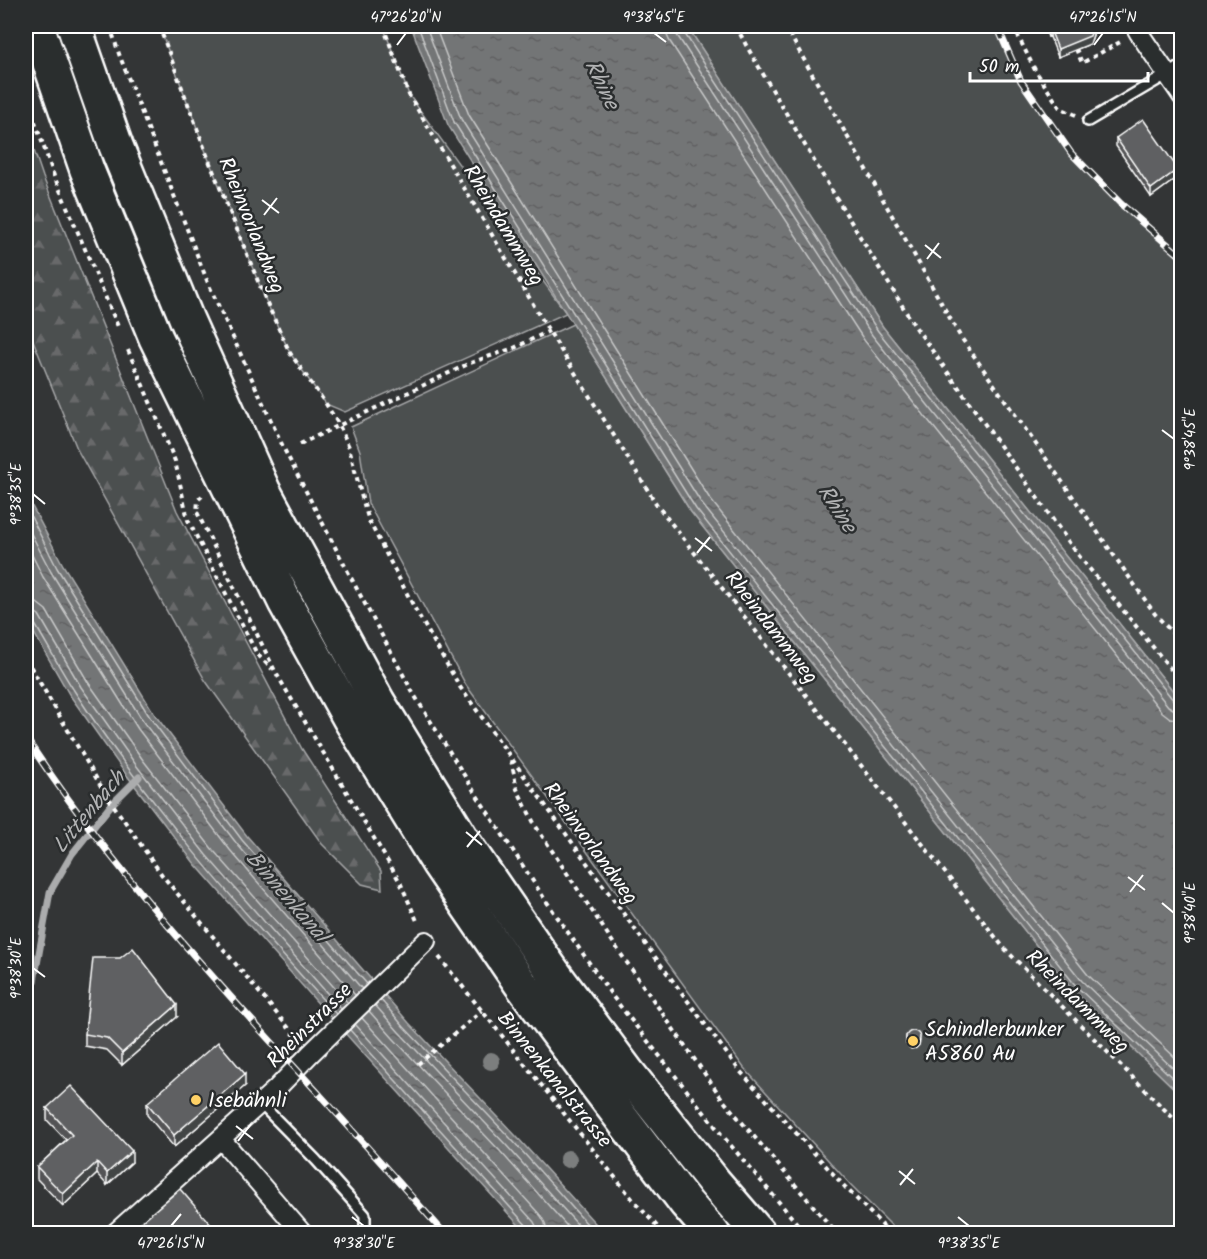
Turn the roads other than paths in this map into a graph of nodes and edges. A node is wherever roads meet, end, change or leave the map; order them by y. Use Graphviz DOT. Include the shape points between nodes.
graph roads {
  1 [pos="37,26"];
  2 [pos="74,26"];
  3 [pos="1130,33"];
  4 [pos="1182,65"];
  5 [pos="1166,75"];
  6 [pos="1182,96"];
  7 [pos="1088,121"];
  8 [pos="426,941"];
  9 [pos="260,1103"];
  10 [pos="221,1139"];
  11 [pos="114,1233"];
  12 [pos="303,1233"];
  13 [pos="365,1233"];
  14 [pos="713,1233"];
  15 [pos="759,1233"];
  1 -- 14 [label="highway" via="87,170 156,338 290,612 439,864 521,984 686,1203"];
  2 -- 15 [label="highway" via="121,157 187,320 263,490 378,702 465,844 553,972 628,1073"];
  3 -- 5 [label="street" via="1139,33"];
  4 -- 5 [label="lane"];
  5 -- 6 [label="street"];
  5 -- 7 [label="lane"];
  8 -- 9 [label="street, Rheinstrasse"];
  9 -- 10 [label="street, Rheinstrasse"];
  9 -- 13 [label="lane" via="365,1215"];
  10 -- 11 [label="street, Rheinstrasse"];
  10 -- 12 [label="street"];
}
